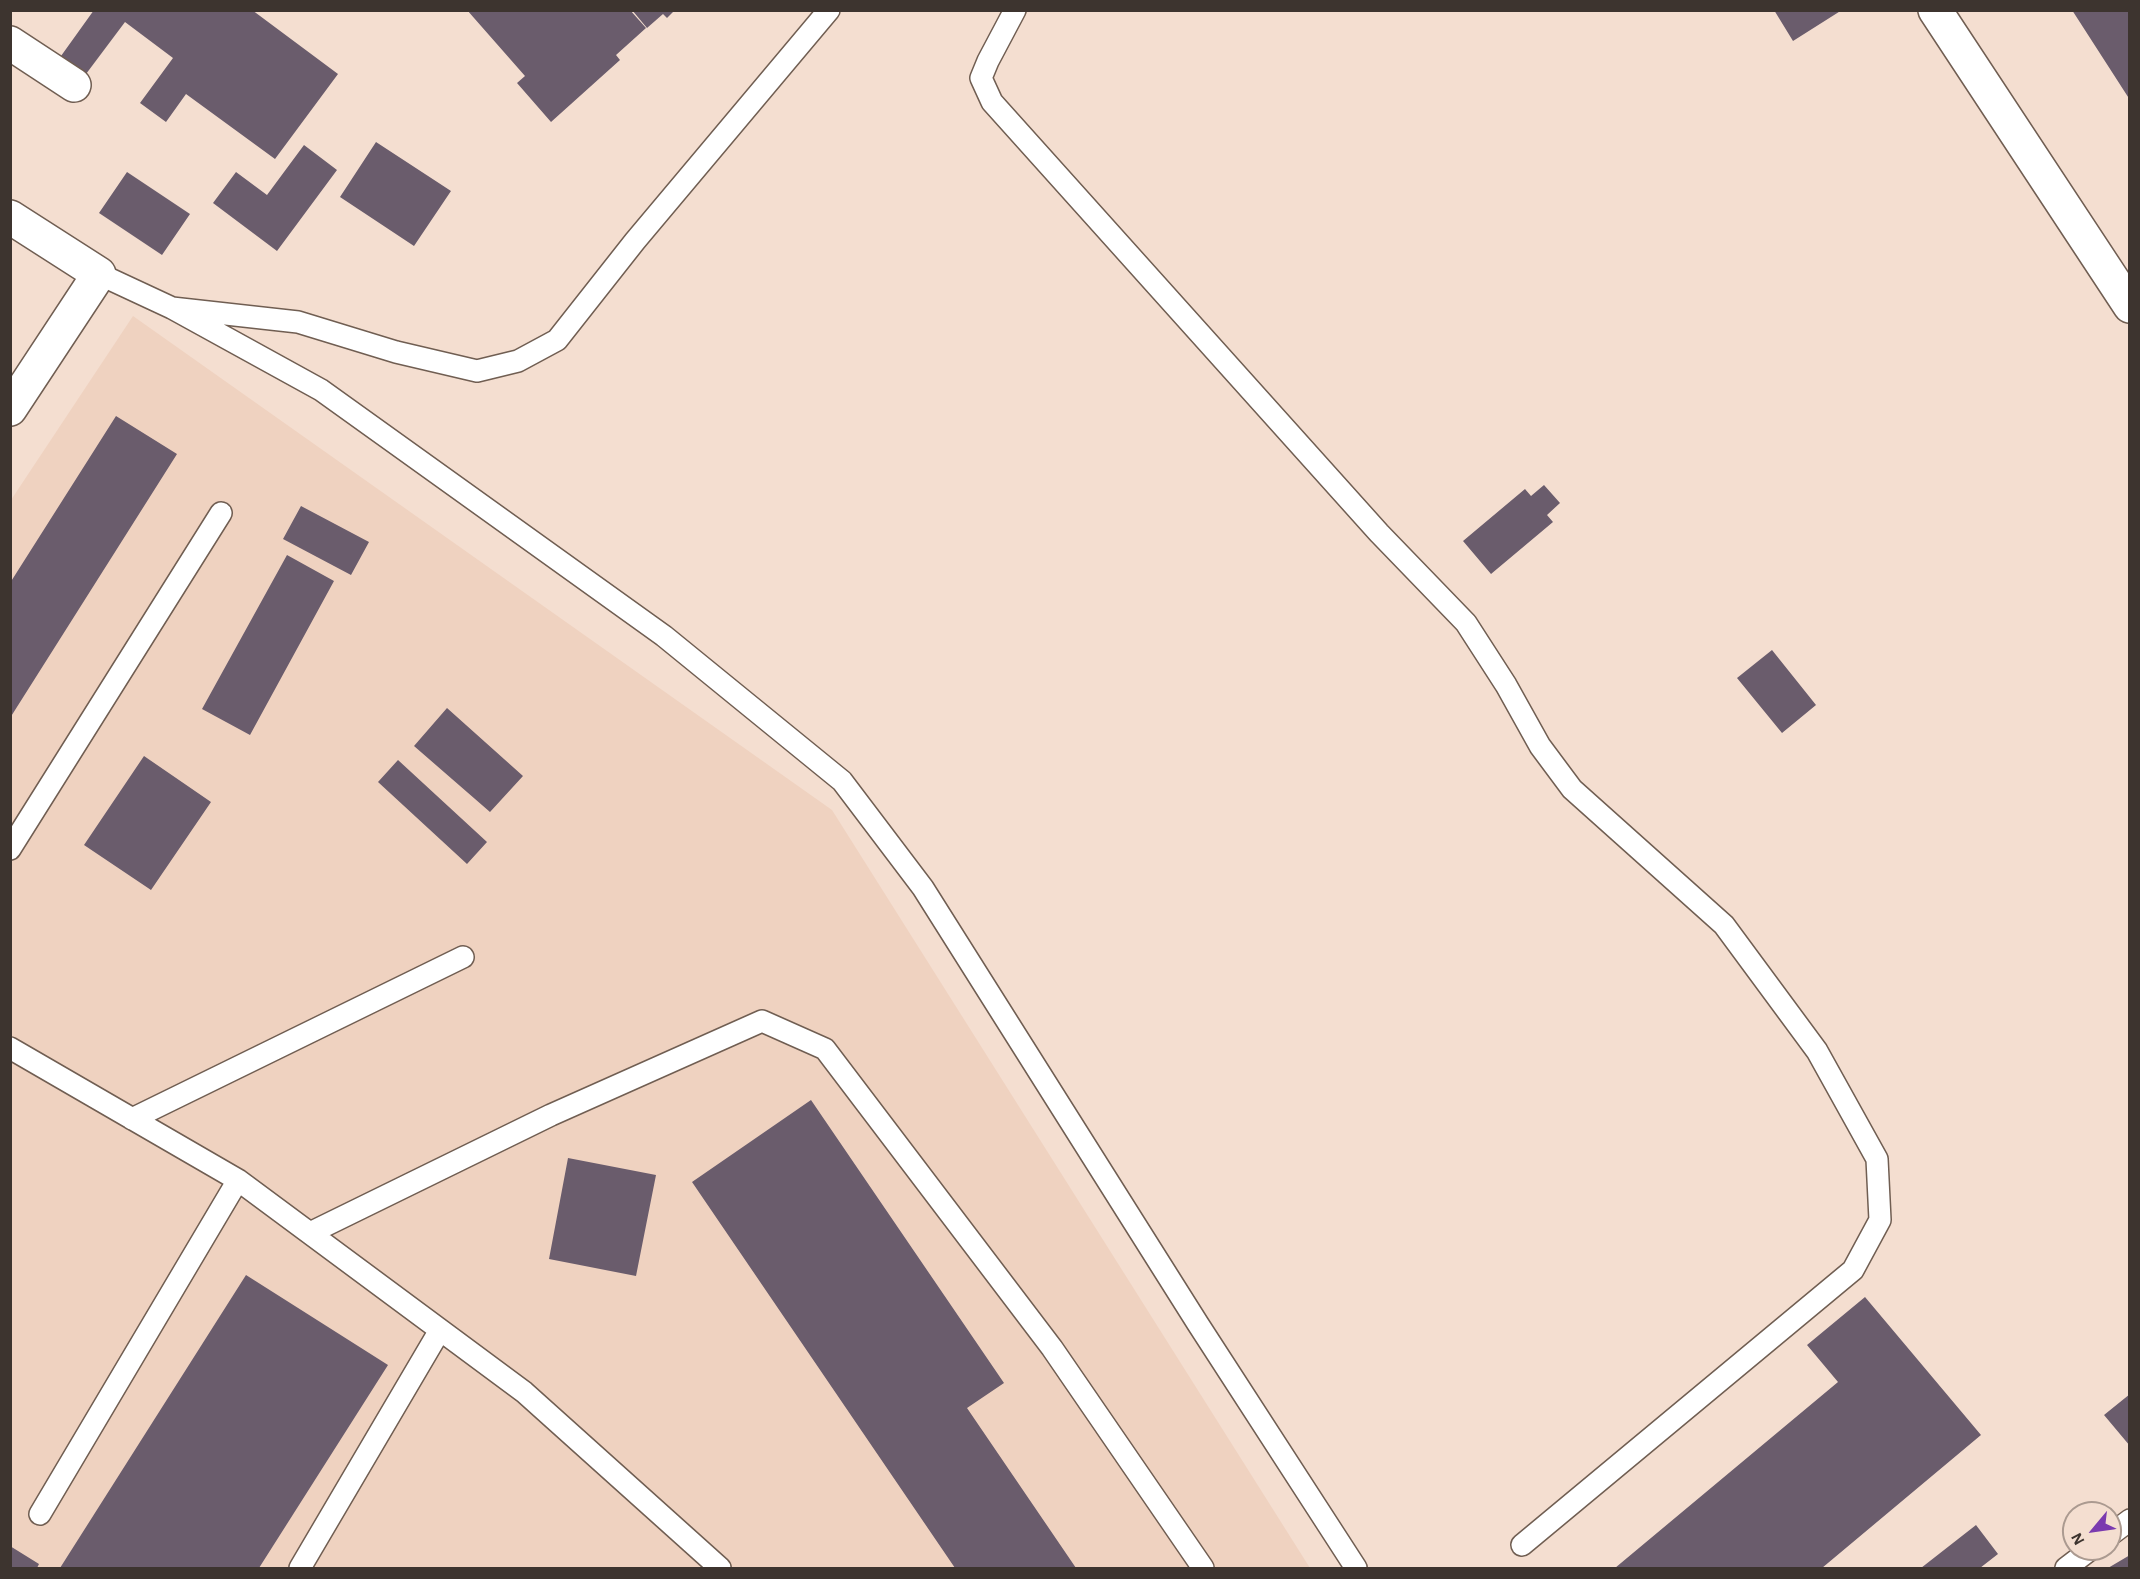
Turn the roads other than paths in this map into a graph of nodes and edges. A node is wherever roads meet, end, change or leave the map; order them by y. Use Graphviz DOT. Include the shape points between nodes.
graph roads {
  1 [pos="829,10"];
  2 [pos="1015,10"];
  3 [pos="1935,10"];
  4 [pos="10,44"];
  5 [pos="74,85"];
  6 [pos="10,217"];
  7 [pos="99,274"];
  8 [pos="2130,306"];
  9 [pos="172,308"];
  10 [pos="10,409"];
  11 [pos="221,513"];
  12 [pos="10,849"];
  13 [pos="463,957"];
  14 [pos="10,1048"];
  15 [pos="132,1119"];
  16 [pos="238,1180"];
  17 [pos="310,1233"];
  18 [pos="440,1330"];
  19 [pos="40,1514"];
  20 [pos="1522,1545"];
  21 [pos="300,1569"];
  22 [pos="720,1569"];
  23 [pos="1203,1569"];
  24 [pos="1356,1569"];
  1 -- 9 [label="lane" via="557,340 518,361 477,371 396,352 298,322"];
  2 -- 20 [label="lane" via="981,78 992,102 1380,533 1466,623 1540,746 1572,789 1724,925 1817,1051 1877,1160 1880,1220 1854,1269"];
  3 -- 8 [label="street"];
  4 -- 5 [label="street"];
  6 -- 7 [label="street"];
  7 -- 9 [label="lane"];
  7 -- 10 [label="street"];
  9 -- 24 [label="lane" via="321,390 664,636 842,781 923,888"];
  11 -- 12 [label="lane"];
  13 -- 15 [label="lane"];
  14 -- 15 [label="lane"];
  15 -- 16 [label="lane"];
  16 -- 17 [label="lane"];
  16 -- 19 [label="lane"];
  17 -- 18 [label="lane"];
  17 -- 23 [label="lane" via="550,1115 762,1021 825,1049 1052,1348"];
  18 -- 21 [label="lane"];
  18 -- 22 [label="lane" via="524,1392"];
}
